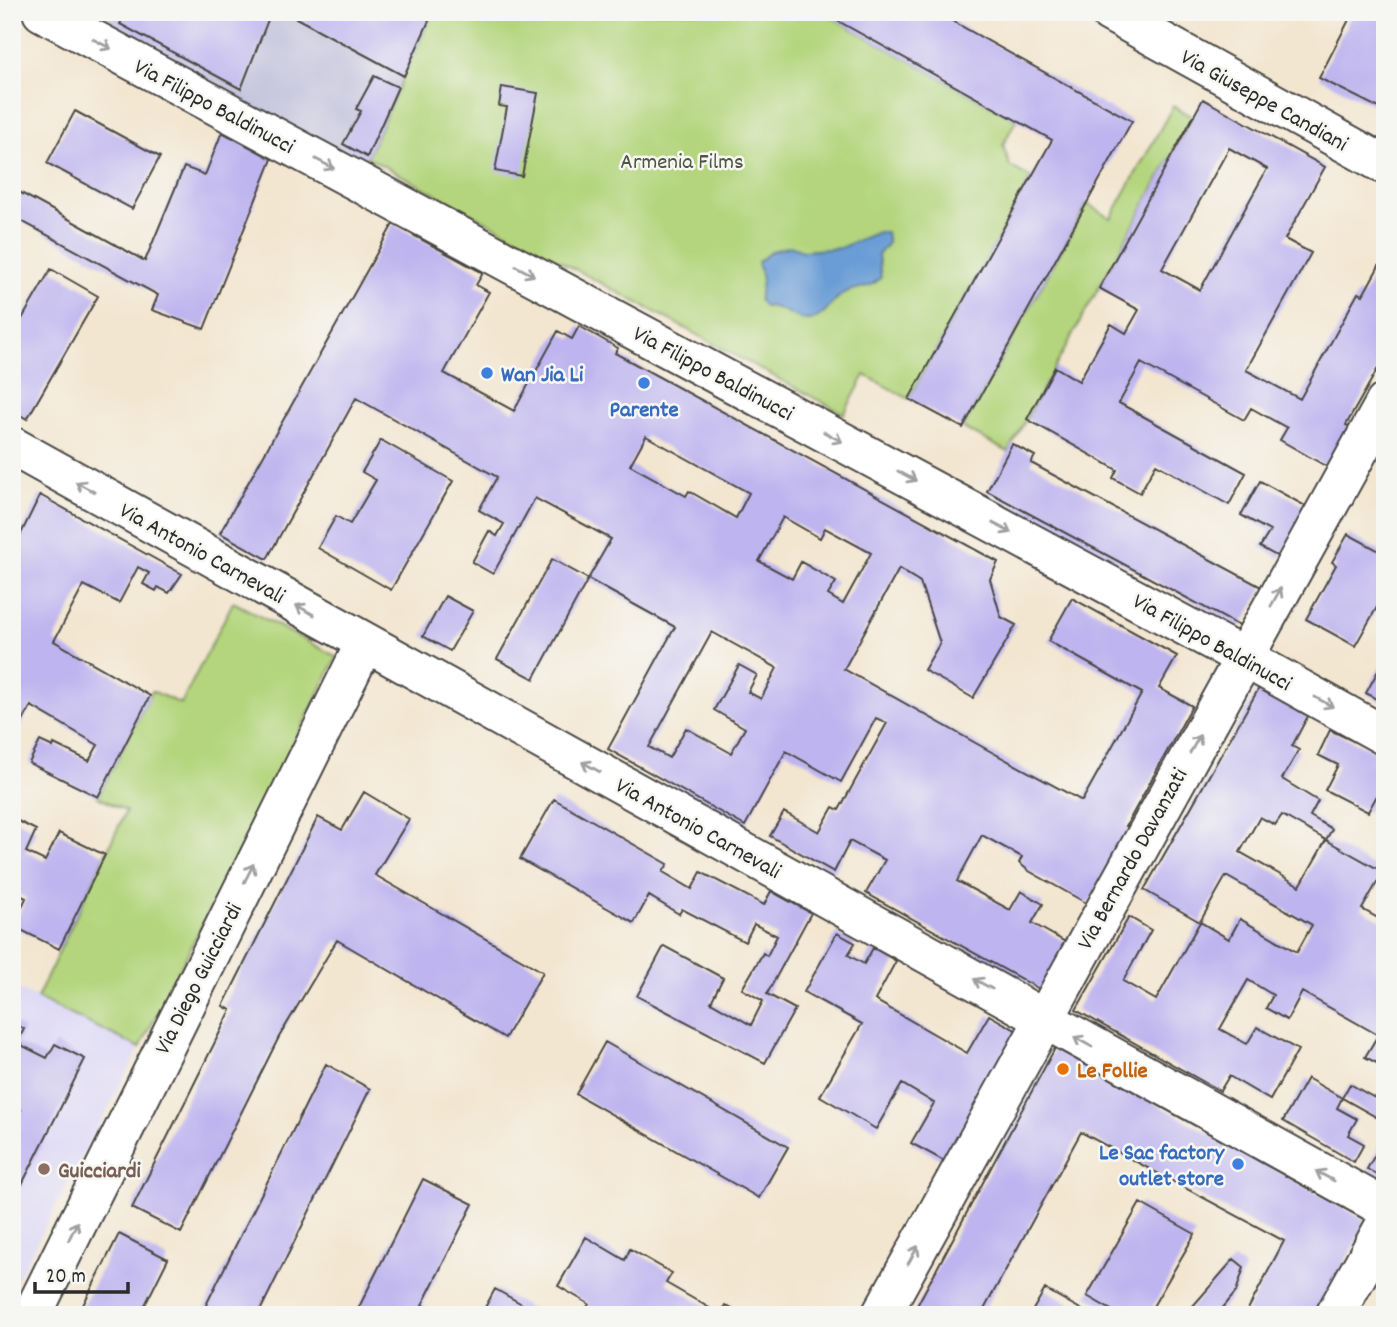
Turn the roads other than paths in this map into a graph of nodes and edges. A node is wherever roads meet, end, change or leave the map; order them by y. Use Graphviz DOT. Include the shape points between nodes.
graph roads {
  1 [pos="42,12"];
  2 [pos="1109,12"];
  3 [pos="1385,165"];
  4 [pos="1385,403"];
  5 [pos="12,446"];
  6 [pos="365,643"];
  7 [pos="1243,656"];
  8 [pos="1385,736"];
  9 [pos="1042,1017"];
  10 [pos="1385,1208"];
  11 [pos="1385,1225"];
  12 [pos="32,1315"];
  13 [pos="881,1315"];
  14 [pos="1335,1315"];
  1 -- 7 [label="street, Via Filippo Baldinucci, one-way"];
  2 -- 3 [label="street, Via Giuseppe Candiani"];
  7 -- 4 [label="street, Via Bernardo Davanzati, one-way"];
  6 -- 5 [label="street, Via Antonio Carnevali, one-way"];
  9 -- 6 [label="street, Via Antonio Carnevali, one-way"];
  12 -- 6 [label="street, Via Diego Guicciardi, one-way"];
  7 -- 8 [label="street, Via Filippo Baldinucci, one-way"];
  9 -- 7 [label="street, Via Bernardo Davanzati, one-way"];
  10 -- 9 [label="street, Via Antonio Carnevali, one-way"];
  13 -- 9 [label="street, Via Bernardo Davanzati, one-way"];
  11 -- 14 [label="street"];
}
